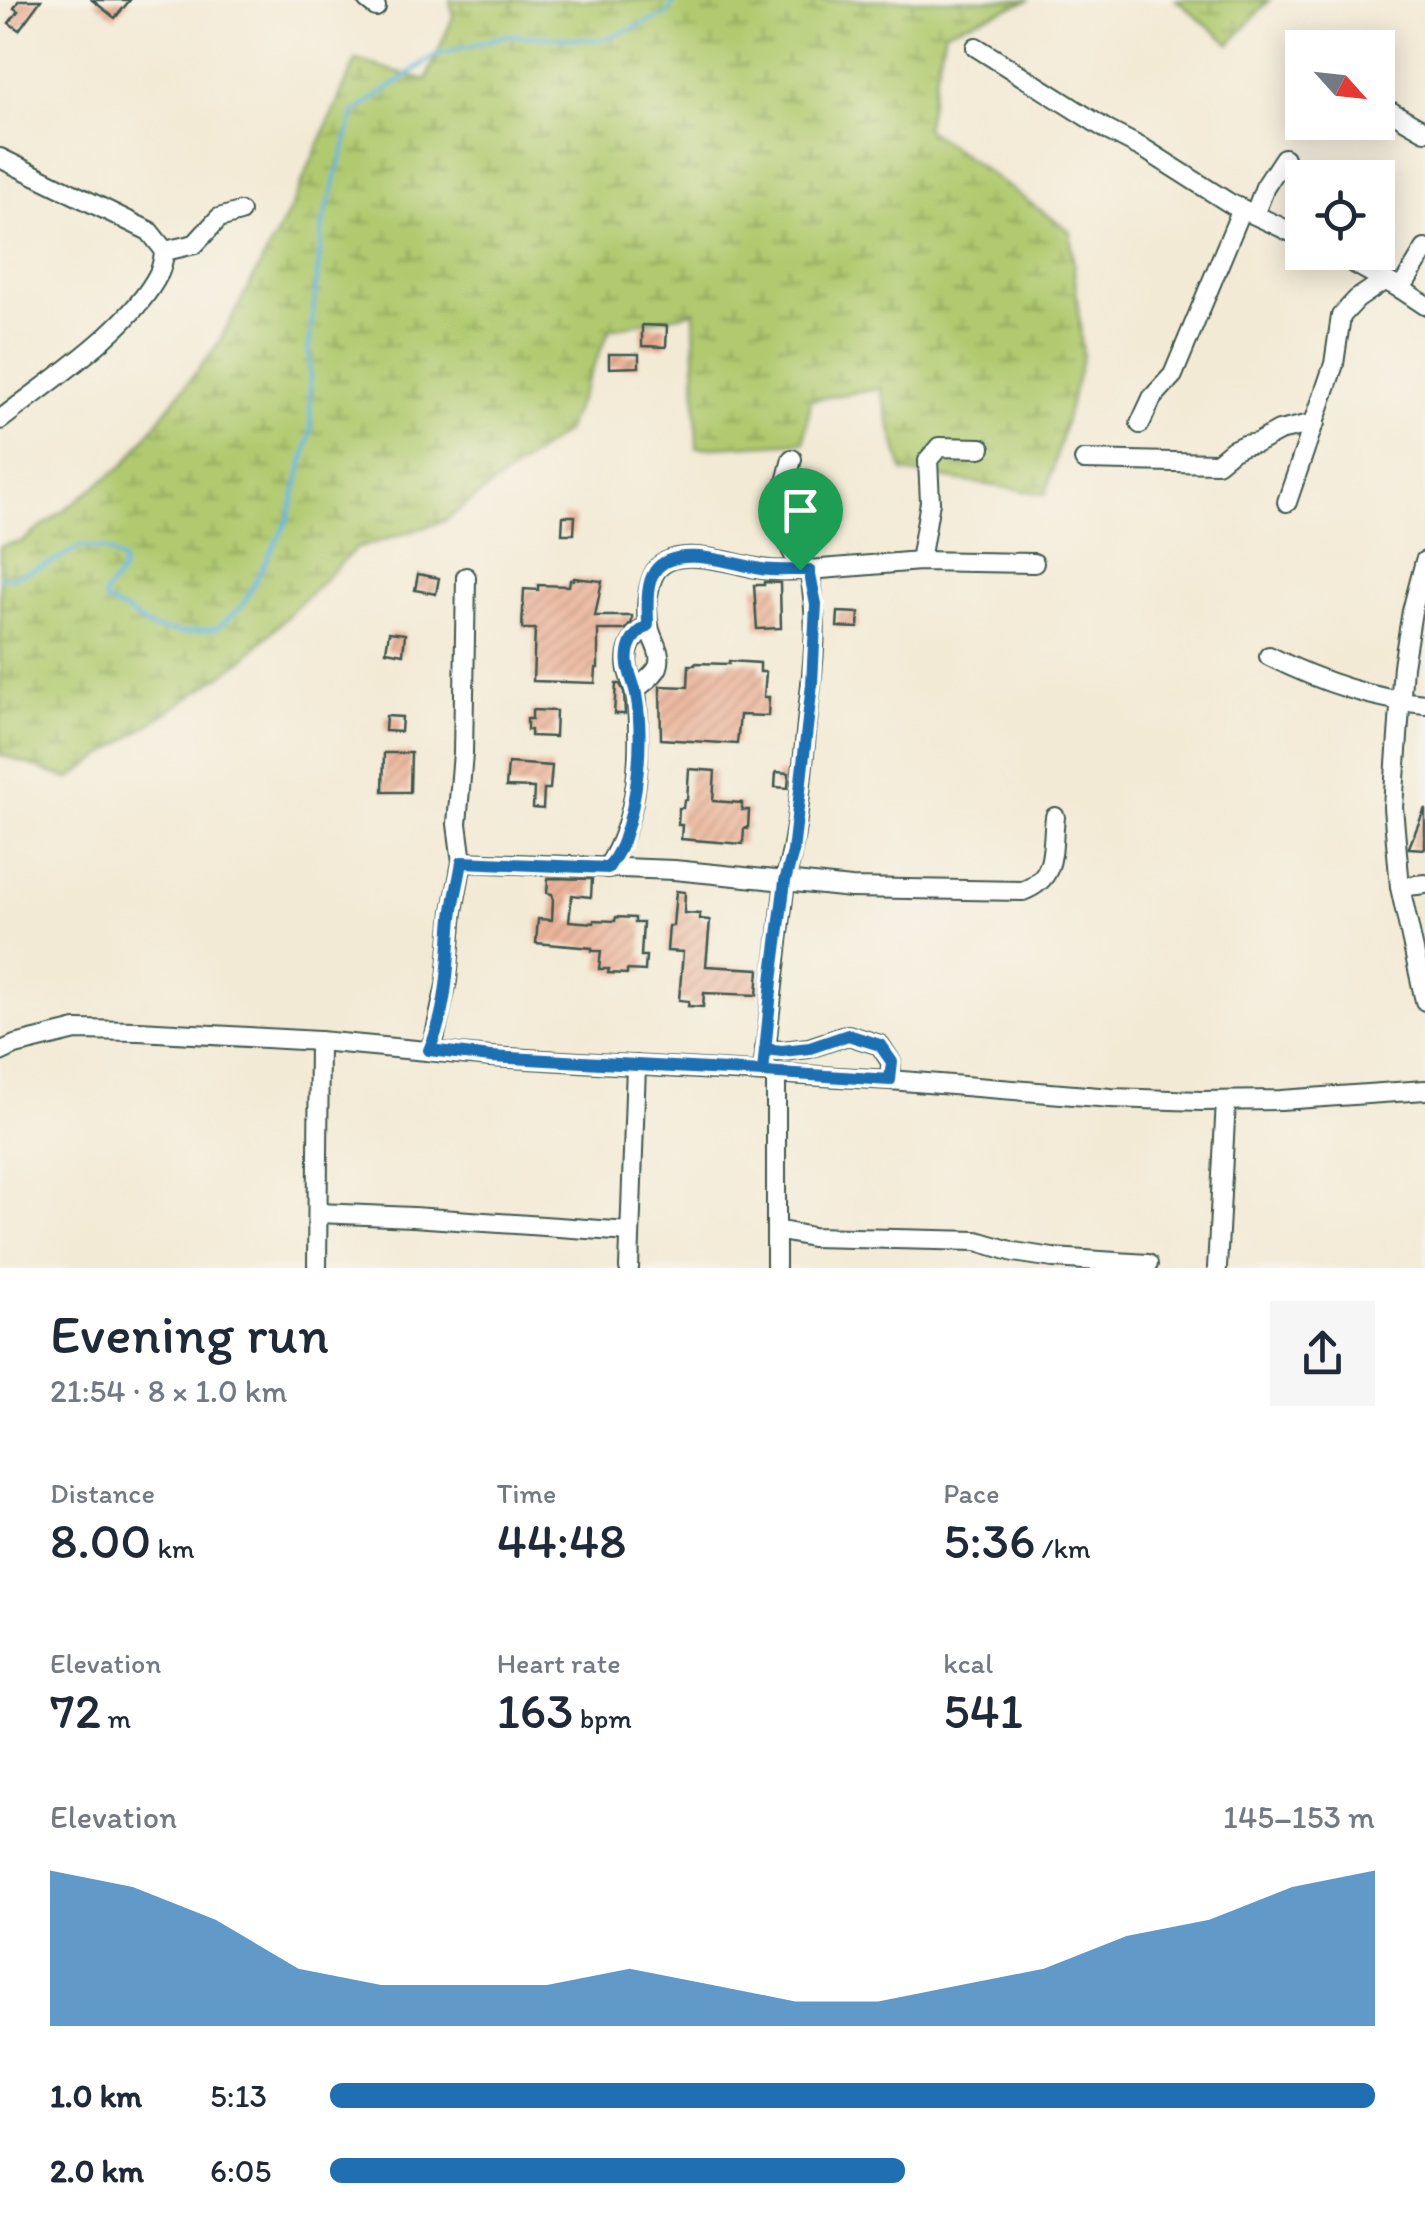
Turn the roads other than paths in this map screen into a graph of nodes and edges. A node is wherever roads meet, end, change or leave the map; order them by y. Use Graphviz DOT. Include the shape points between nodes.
graph roads {
  1 [pos="976,47"];
  2 [pos="1395,113"];
  3 [pos="1425,130"];
  4 [pos="1284,158"];
  5 [pos="2,162"];
  6 [pos="1248,211"];
  7 [pos="240,212"];
  8 [pos="1285,229"];
  9 [pos="1425,249"];
  10 [pos="164,251"];
  11 [pos="1367,270"];
  12 [pos="1393,284"];
  13 [pos="1425,305"];
  14 [pos="0,420"];
  15 [pos="1315,423"];
  16 [pos="1140,424"];
  17 [pos="981,448"];
  18 [pos="792,459"];
  19 [pos="1084,460"];
  20 [pos="1287,502"];
  21 [pos="920,561"];
  22 [pos="1425,561"];
  23 [pos="1034,563"];
  24 [pos="805,570"];
  25 [pos="466,577"];
  26 [pos="648,625"];
  27 [pos="1269,656"];
  28 [pos="636,689"];
  29 [pos="1401,702"];
  30 [pos="1425,704"];
  31 [pos="1054,818"];
  32 [pos="622,845"];
  33 [pos="462,862"];
  34 [pos="608,868"];
  35 [pos="628,870"];
  36 [pos="785,881"];
  37 [pos="1425,884"];
  38 [pos="1400,887"];
  39 [pos="1425,1001"];
  40 [pos="319,1041"];
  41 [pos="765,1049"];
  42 [pos="429,1050"];
  43 [pos="0,1052"];
  44 [pos="636,1065"];
  45 [pos="769,1072"];
  46 [pos="890,1080"];
  47 [pos="1425,1090"];
  48 [pos="1226,1101"];
  49 [pos="318,1213"];
  50 [pos="776,1230"];
  51 [pos="630,1232"];
  52 [pos="1148,1264"];
  53 [pos="316,1268"];
  54 [pos="630,1268"];
  55 [pos="776,1268"];
  56 [pos="1217,1268"];
  1 -- 6 [label="street"];
  2 -- 3 [label="street"];
  4 -- 6 [label="street"];
  5 -- 10 [label="street" via="149,230"];
  6 -- 8 [label="street"];
  6 -- 16 [label="street" via="1173,376"];
  7 -- 10 [label="street" via="219,218 195,244"];
  9 -- 12 [label="street"];
  10 -- 14 [label="street" via="160,272 114,330"];
  11 -- 12 [label="street"];
  12 -- 13 [label="street"];
  12 -- 15 [label="street" via="1356,299 1341,316"];
  15 -- 19 [label="street" via="1232,450 1217,464"];
  15 -- 20 [label="street"];
  17 -- 21 [label="street" via="940,446 928,460 930,502"];
  18 -- 24 [label="street" via="782,500 784,533"];
  21 -- 23 [label="street"];
  21 -- 24 [label="street"];
  22 -- 29 [label="street"];
  24 -- 26 [label="street" via="688,556 664,563 648,592"];
  24 -- 36 [label="street" via="816,604 812,684"];
  25 -- 33 [label="street"];
  26 -- 28 [label="street" via="628,648"];
  26 -- 28 [label="street" via="659,661"];
  27 -- 29 [label="street" via="1307,675"];
  28 -- 32 [label="street" via="640,736"];
  29 -- 30 [label="street"];
  29 -- 38 [label="street" via="1394,807"];
  31 -- 36 [label="street" via="1048,874 1024,891"];
  32 -- 34 [label="street"];
  32 -- 35 [label="street"];
  33 -- 34 [label="street"];
  33 -- 42 [label="street" via="447,981"];
  34 -- 35 [label="street"];
  35 -- 36 [label="street"];
  36 -- 41 [label="street"];
  37 -- 38 [label="street"];
  38 -- 39 [label="street"];
  40 -- 42 [label="street"];
  40 -- 43 [label="street" via="76,1030"];
  40 -- 49 [label="street"];
  41 -- 45 [label="street"];
  41 -- 46 [label="street" via="810,1048 848,1035 880,1045 892,1062"];
  42 -- 44 [label="street"];
  44 -- 45 [label="street"];
  44 -- 51 [label="street"];
  45 -- 46 [label="street"];
  45 -- 50 [label="street"];
  46 -- 48 [label="street"];
  47 -- 48 [label="street"];
  48 -- 56 [label="street"];
  49 -- 51 [label="street"];
  49 -- 53 [label="street"];
  50 -- 52 [label="street" via="812,1237 977,1241 1052,1258"];
  50 -- 55 [label="street"];
  51 -- 54 [label="street"];
}
